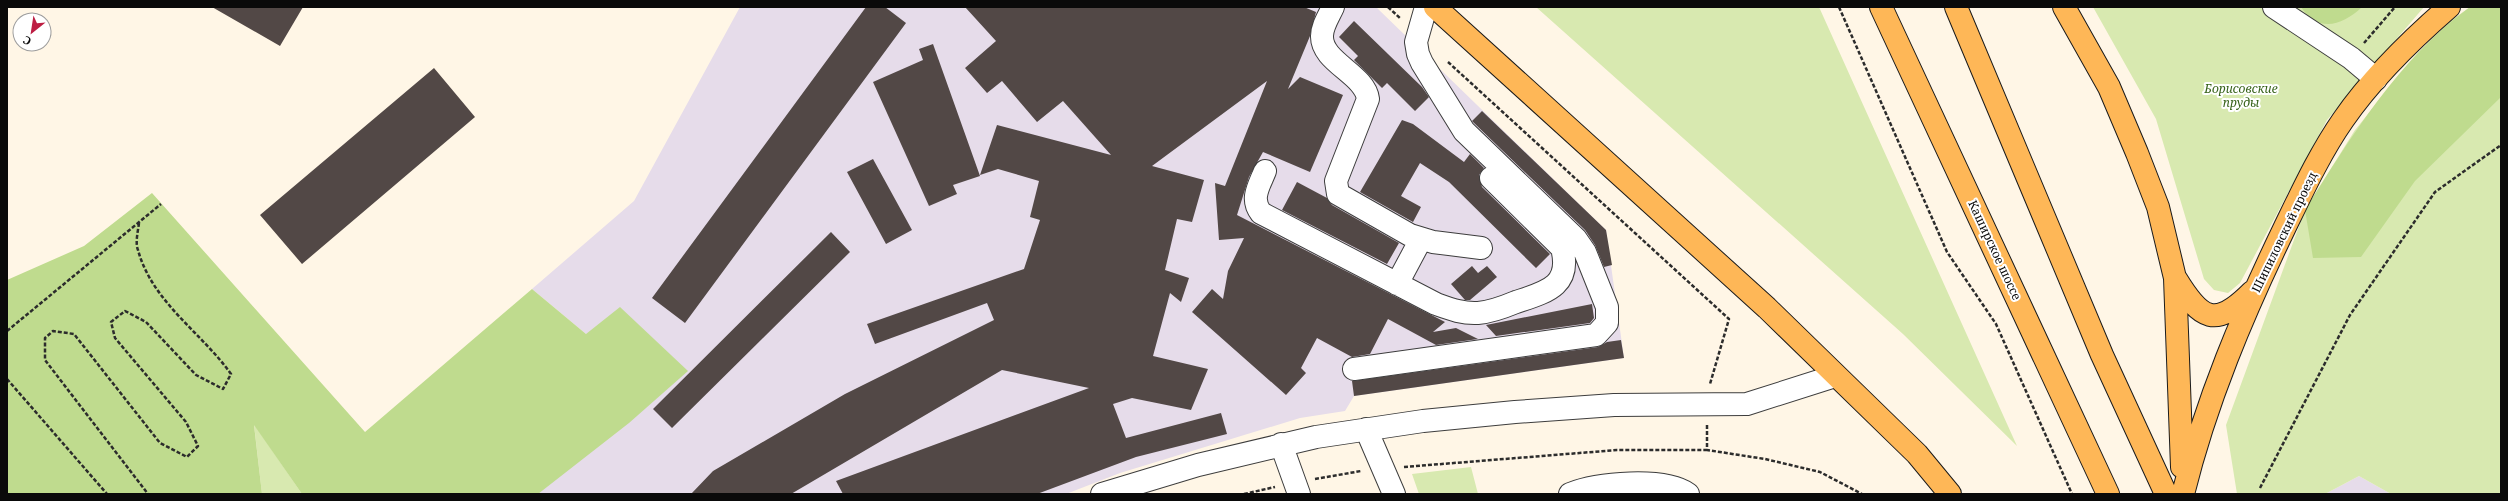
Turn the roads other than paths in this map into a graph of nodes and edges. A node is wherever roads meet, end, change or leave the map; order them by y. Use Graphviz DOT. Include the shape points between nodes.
graph roads {
  1 [pos="1333,7"];
  2 [pos="1426,7"];
  3 [pos="1435,7"];
  4 [pos="1881,7"];
  5 [pos="1956,7"];
  6 [pos="2064,7"];
  7 [pos="2274,7"];
  8 [pos="2449,7"];
  9 [pos="2376,79"];
  10 [pos="1481,168"];
  11 [pos="1265,171"];
  12 [pos="1421,239"];
  13 [pos="1481,248"];
  14 [pos="2175,278"];
  15 [pos="1396,284"];
  16 [pos="2254,290"];
  17 [pos="1354,369"];
  18 [pos="1835,376"];
  19 [pos="1366,429"];
  20 [pos="1281,444"];
  21 [pos="1297,488"];
  22 [pos="1110,493"];
  23 [pos="1394,494"];
  24 [pos="1570,494"];
  25 [pos="1688,494"];
  26 [pos="1950,494"];
  27 [pos="2108,494"];
  28 [pos="2166,494"];
  29 [pos="2183,494"];
  1 -- 12 [label="lane" via="1322,36 1324,47 1362,85 1368,100 1336,180 1336,189 1342,198 1401,231"];
  2 -- 17 [label="lane" via="1418,34 1418,54 1458,123 1581,246 1602,293 1607,323 1596,335"];
  3 -- 18 [label="main road" via="1767,308"];
  4 -- 27 [label="main road, Каширское шоссе"];
  5 -- 28 [label="main road" via="2102,355"];
  6 -- 14 [label="main road" via="2109,87 2138,153 2158,207"];
  7 -- 9 [label="lane" via="2351,58"];
  8 -- 9 [label="main road, Шипиловский проезд"];
  9 -- 16 [label="main road, Шипиловский проезд" via="2343,120 2309,178"];
  10 -- 15 [label="lane" via="1562,248 1564,263 1558,282 1546,292 1478,313 1452,310"];
  11 -- 15 [label="lane" via="1255,202 1261,213"];
  12 -- 13 [label="lane"];
  12 -- 15 [label="lane"];
  14 -- 16 [label="main road" via="2190,302 2203,314 2213,316 2237,308"];
  14 -- 29 [label="main road"];
  16 -- 29 [label="main road, Шипиловский проезд" via="2206,412"];
  18 -- 19 [label="lane" via="1747,404 1614,405 1515,412"];
  18 -- 26 [label="main road" via="1916,454"];
  19 -- 20 [label="lane"];
  19 -- 23 [label="lane"];
  20 -- 21 [label="lane"];
  20 -- 22 [label="lane"];
  24 -- 25 [label="lane" via="1603,484 1668,485 1680,488"];
}
